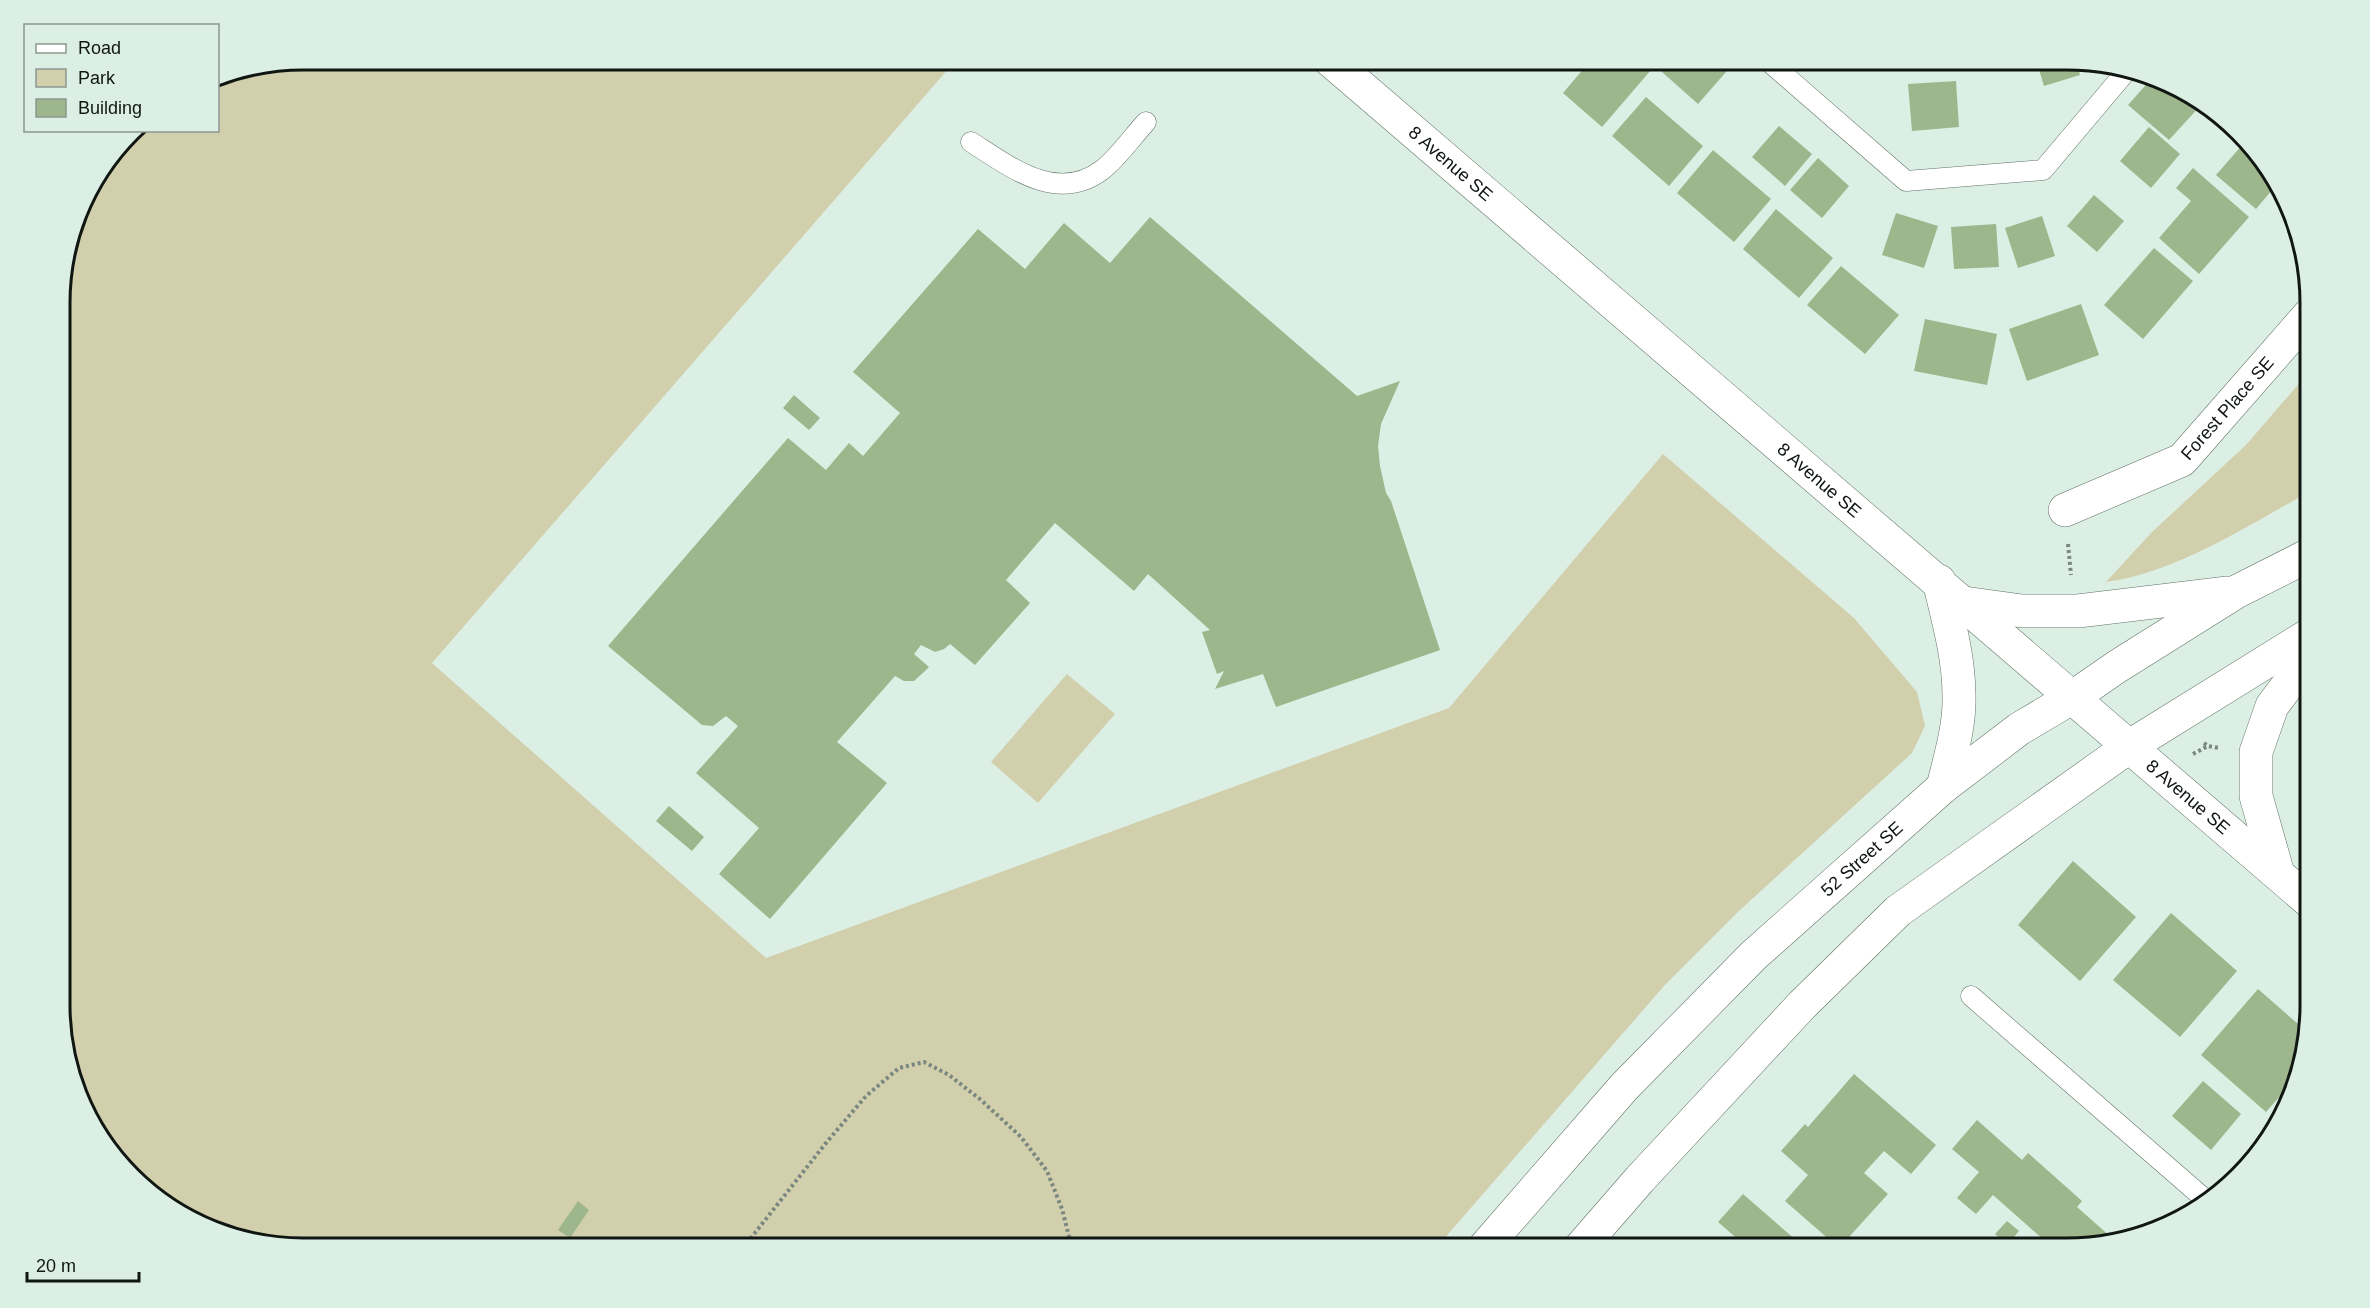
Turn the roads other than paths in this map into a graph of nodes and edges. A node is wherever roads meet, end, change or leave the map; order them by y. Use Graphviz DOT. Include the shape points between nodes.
graph roads {
  1 [pos="1342,70"];
  2 [pos="1778,70"];
  3 [pos="2121,77"];
  4 [pos="1146,122"];
  5 [pos="971,142"];
  6 [pos="2300,325"];
  7 [pos="2065,510"];
  8 [pos="2300,560"];
  9 [pos="1939,581"];
  10 [pos="2236,592"];
  11 [pos="1964,603"];
  12 [pos="2300,641"];
  13 [pos="2300,669"];
  14 [pos="2073,697"];
  15 [pos="2130,747"];
  16 [pos="1943,787"];
  17 [pos="2278,874"];
  18 [pos="2300,893"];
  19 [pos="1971,996"];
  20 [pos="2200,1195"];
  21 [pos="1493,1238"];
  22 [pos="1589,1238"];
  1 -- 9 [label="main road, 8 Avenue SE"];
  2 -- 3 [label="lane" via="1906,181 2043,170"];
  4 -- 5 [label="lane" via="1102,170 1074,184 1046,183 1012,169"];
  6 -- 7 [label="main road, Forest Place SE" via="2182,460"];
  8 -- 10 [label="main road, 52 Street SE"];
  9 -- 11 [label="main road, 8 Avenue SE"];
  9 -- 16 [label="main road" via="1955,649 1959,697"];
  10 -- 11 [label="main road" via="2078,611"];
  10 -- 14 [label="main road, 52 Street SE"];
  11 -- 14 [label="main road, 8 Avenue SE"];
  12 -- 15 [label="main road"];
  13 -- 17 [label="main road" via="2272,706 2256,752 2256,796"];
  14 -- 15 [label="main road, 8 Avenue SE"];
  14 -- 16 [label="main road, 52 Street SE" via="2019,729"];
  15 -- 17 [label="main road, 8 Avenue SE"];
  15 -- 22 [label="main road" via="1898,910 1802,1005"];
  16 -- 21 [label="main road, 52 Street SE" via="1746,963 1624,1087"];
  17 -- 18 [label="main road, 8 Avenue SE"];
  19 -- 20 [label="lane"];
}
